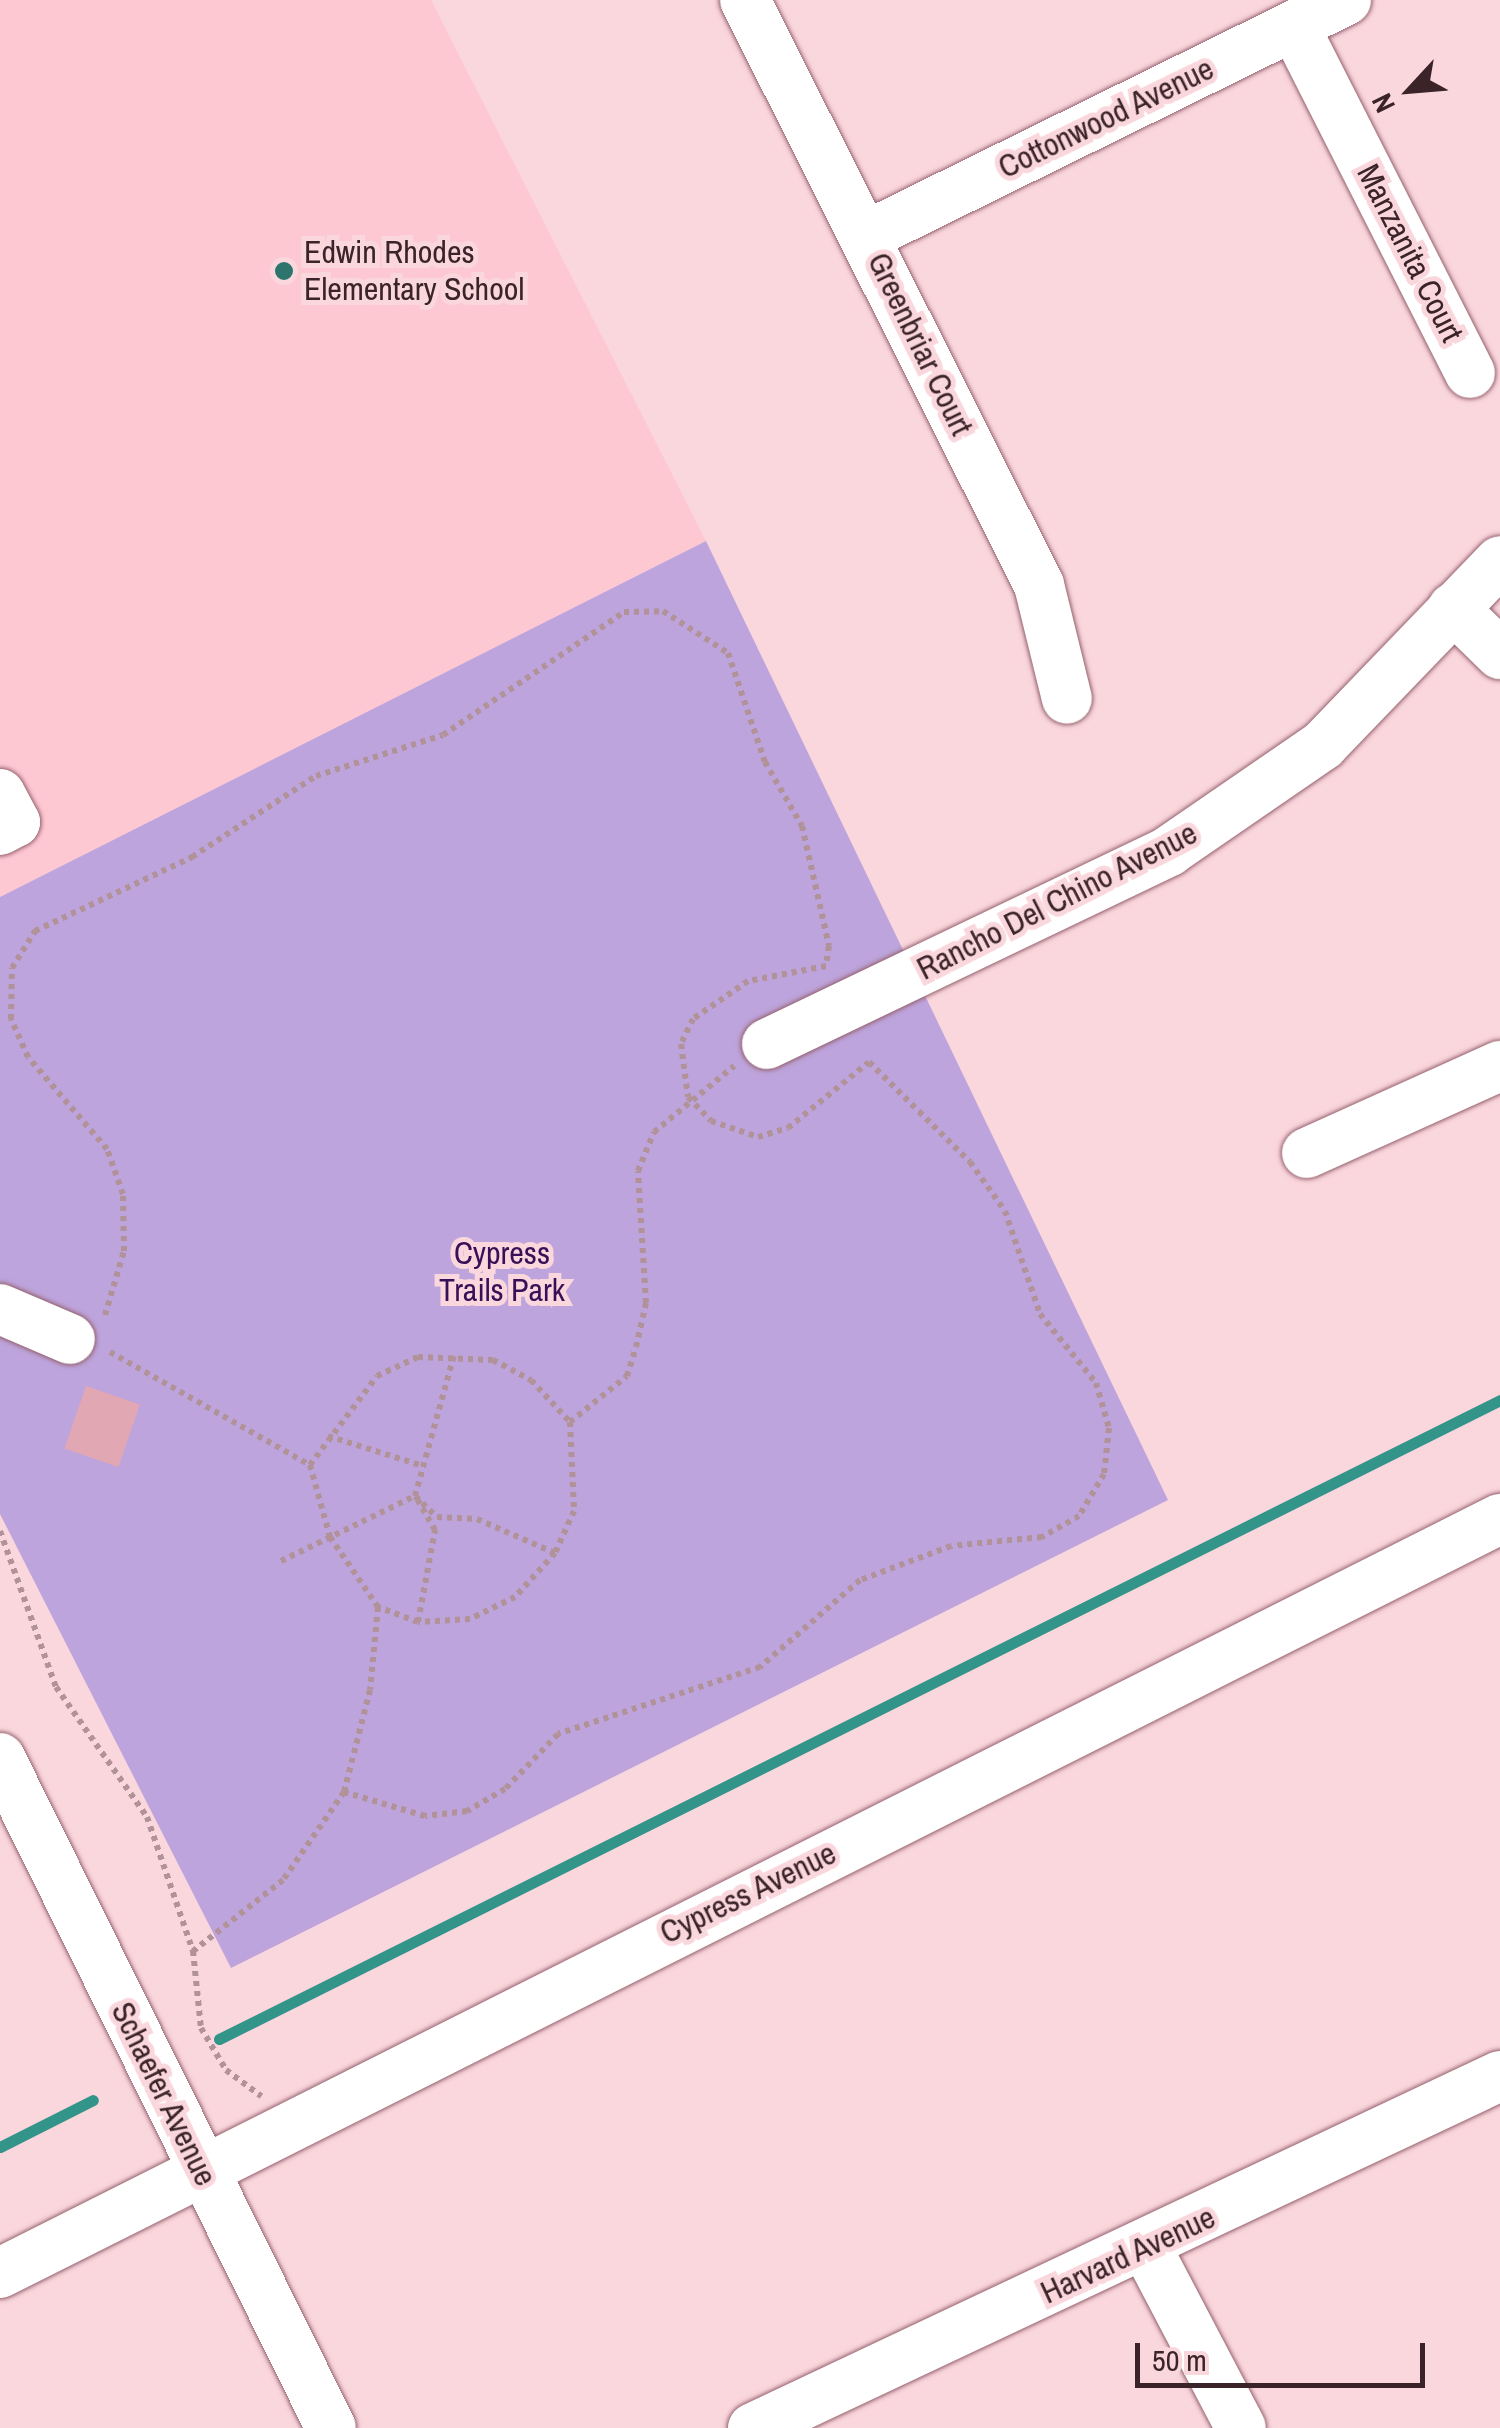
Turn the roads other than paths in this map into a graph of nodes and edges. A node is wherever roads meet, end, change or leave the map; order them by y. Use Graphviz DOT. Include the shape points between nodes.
graph roads {
  1 [pos="745,0"];
  2 [pos="1346,0"];
  3 [pos="1294,26"];
  4 [pos="866,236"];
  5 [pos="1470,373"];
  6 [pos="1500,562"];
  7 [pos="1453,608"];
  8 [pos="1500,654"];
  9 [pos="1067,700"];
  10 [pos="0,794"];
  11 [pos="0,830"];
  12 [pos="767,1044"];
  13 [pos="1500,1066"];
  14 [pos="1307,1154"];
  15 [pos="0,1310"];
  16 [pos="83,1342"];
  17 [pos="1500,1518"];
  18 [pos="0,1758"];
  19 [pos="1500,2076"];
  20 [pos="202,2172"];
  21 [pos="1146,2247"];
  22 [pos="0,2273"];
  23 [pos="331,2428"];
  24 [pos="752,2428"];
  25 [pos="1241,2428"];
  1 -- 4 [label="street, Greenbriar Court"];
  2 -- 3 [label="street, Cottonwood Avenue"];
  3 -- 4 [label="street, Cottonwood Avenue"];
  3 -- 5 [label="street, Manzanita Court"];
  4 -- 9 [label="street, Greenbriar Court" via="1039,585"];
  6 -- 7 [label="street, Rancho Del Chino Avenue"];
  7 -- 8 [label="street"];
  7 -- 12 [label="street, Rancho Del Chino Avenue" via="1324,746 1169,851"];
  10 -- 11 [label="street" via="15,822"];
  13 -- 14 [label="street"];
  15 -- 16 [label="street"];
  17 -- 20 [label="street, Cypress Avenue" via="280,2126"];
  18 -- 20 [label="street, Schaefer Avenue"];
  19 -- 21 [label="street, Harvard Avenue"];
  20 -- 22 [label="street, Cypress Avenue"];
  20 -- 23 [label="street, Schaefer Avenue"];
  21 -- 24 [label="street, Harvard Avenue"];
  21 -- 25 [label="street"];
}
